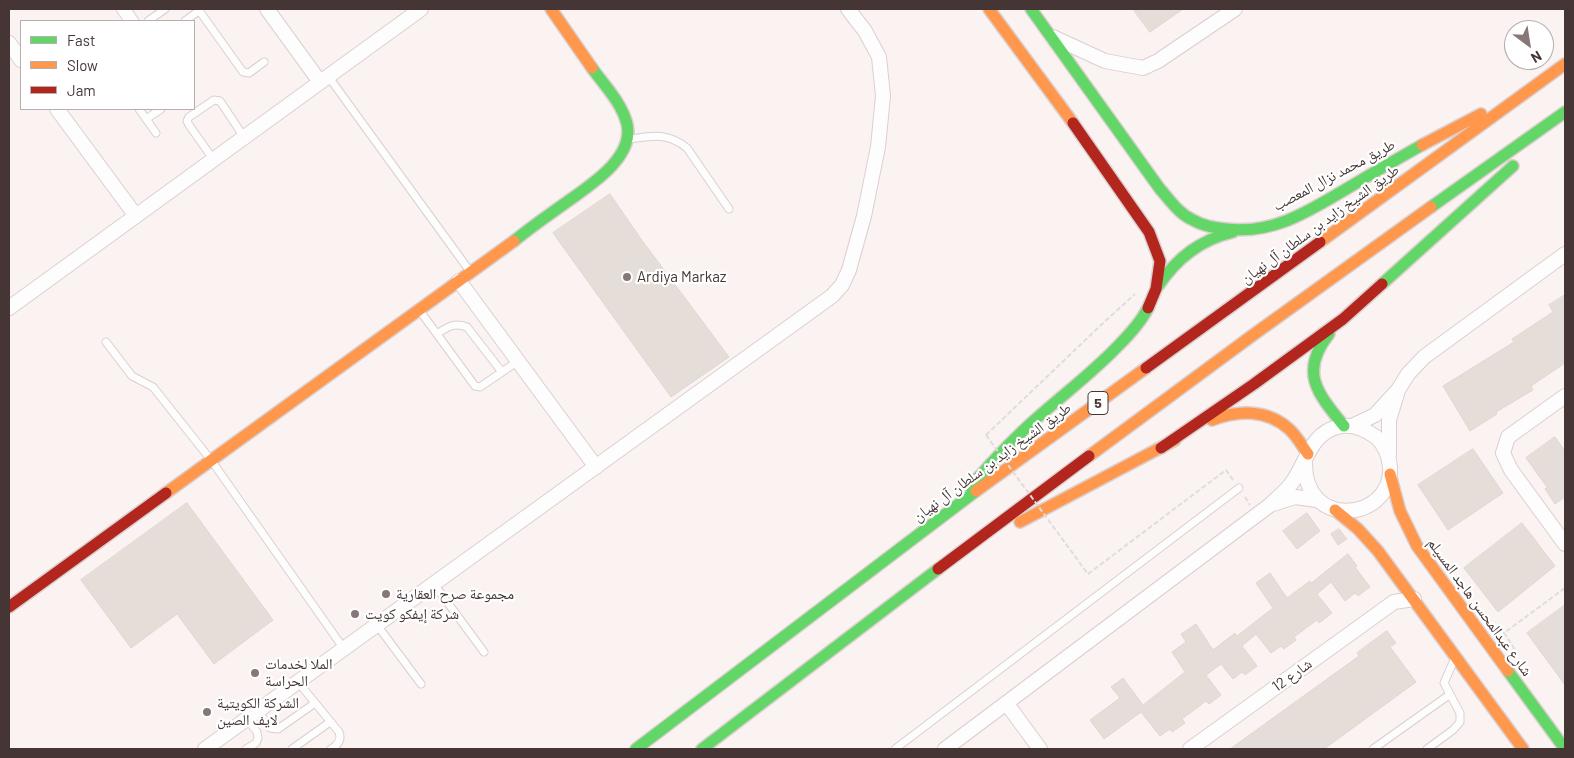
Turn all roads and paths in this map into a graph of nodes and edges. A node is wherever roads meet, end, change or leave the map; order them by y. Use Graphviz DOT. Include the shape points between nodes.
graph roads {
  1 [pos="120,9"];
  2 [pos="127,9"];
  3 [pos="166,9"];
  4 [pos="266,9"];
  5 [pos="421,9"];
  6 [pos="551,9"];
  7 [pos="848,9"];
  8 [pos="988,9"];
  9 [pos="1031,9"];
  10 [pos="1235,9"];
  11 [pos="199,10"];
  12 [pos="127,20"];
  13 [pos="135,20"];
  14 [pos="150,20"];
  15 [pos="186,20"];
  16 [pos="1003,26"];
  17 [pos="1053,38"];
  18 [pos="9,43"];
  19 [pos="20,59"];
  20 [pos="264,62"];
  21 [pos="1565,64"];
  22 [pos="324,79"];
  23 [pos="1534,87"];
  24 [pos="58,110"];
  25 [pos="140,110"];
  26 [pos="160,110"];
  27 [pos="1565,112"];
  28 [pos="1110,117"];
  29 [pos="146,120"];
  30 [pos="1565,121"];
  31 [pos="156,133"];
  32 [pos="244,137"];
  33 [pos="627,139"];
  34 [pos="1537,145"];
  35 [pos="1523,158"];
  36 [pos="213,160"];
  37 [pos="729,209"];
  38 [pos="136,216"];
  39 [pos="1250,231"];
  40 [pos="1565,254"];
  41 [pos="471,273"];
  42 [pos="459,281"];
  43 [pos="1156,290"];
  44 [pos="1136,293"];
  45 [pos="9,308"];
  46 [pos="419,310"];
  47 [pos="1343,319"];
  48 [pos="437,334"];
  49 [pos="106,342"];
  50 [pos="518,361"];
  51 [pos="502,372"];
  52 [pos="1398,390"];
  53 [pos="1565,396"];
  54 [pos="1348,426"];
  55 [pos="1161,448"];
  56 [pos="1306,457"];
  57 [pos="1389,457"];
  58 [pos="211,460"];
  59 [pos="596,467"];
  60 [pos="1226,470"];
  61 [pos="1390,474"];
  62 [pos="1239,488"];
  63 [pos="1317,500"];
  64 [pos="1270,505"];
  65 [pos="1335,510"];
  66 [pos="949,511"];
  67 [pos="1565,544"];
  68 [pos="958,554"];
  69 [pos="1402,583"];
  70 [pos="434,584"];
  71 [pos="1565,588"];
  72 [pos="1414,599"];
  73 [pos="1394,602"];
  74 [pos="9,607"];
  75 [pos="377,625"];
  76 [pos="344,649"];
  77 [pos="484,652"];
  78 [pos="1456,656"];
  79 [pos="1499,658"];
  80 [pos="298,682"];
  81 [pos="421,684"];
  82 [pos="1450,695"];
  83 [pos="315,703"];
  84 [pos="1007,704"];
  85 [pos="253,715"];
  86 [pos="330,722"];
  87 [pos="205,749"];
  88 [pos="246,749"];
  89 [pos="292,749"];
  90 [pos="331,749"];
  91 [pos="636,749"];
  92 [pos="702,749"];
  93 [pos="894,749"];
  94 [pos="945,749"];
  95 [pos="1040,749"];
  96 [pos="1190,749"];
  97 [pos="1373,749"];
  98 [pos="1427,749"];
  99 [pos="1523,749"];
  100 [pos="1565,749"];
  1 -- 12 [label="lane"];
  2 -- 13 [label="lane"];
  3 -- 14 [label="lane"];
  4 -- 22 [label="street"];
  5 -- 22 [label="street"];
  6 -- 33 [label="main road" via="618,105 627,125"];
  7 -- 59 [label="street" via="865,31 879,58 883,96 878,147 864,216 842,285 826,300"];
  8 -- 16 [label="main road"];
  9 -- 17 [label="main road, طريق محمد نزال المعصب"];
  10 -- 17 [label="street" via="1143,68 1105,61"];
  11 -- 15 [label="lane"];
  11 -- 20 [label="lane" via="243,72 249,72"];
  16 -- 28 [label="main road" via="1042,66 1088,128 1100,131 1110,125"];
  16 -- 43 [label="main road" via="1149,232 1160,261"];
  17 -- 28 [label="main road, طريق محمد نزال المعصب"];
  18 -- 19 [label="street"];
  21 -- 23 [label="main road, طريق الشيخ زايد بن سلطان آل نهيان / 5"];
  22 -- 32 [label="street"];
  22 -- 41 [label="lane"];
  23 -- 39 [label="main road, طريق محمد نزال المعصب" via="1442,134 1295,217"];
  23 -- 66 [label="main road, طريق الشيخ زايد بن سلطان آل نهيان / 5"];
  24 -- 38 [label="street"];
  25 -- 29 [label="lane"];
  26 -- 29 [label="lane"];
  27 -- 68 [label="main road, 5" via="1254,335"];
  28 -- 39 [label="main road, طريق محمد نزال المعصب" via="1160,189 1182,212 1197,223"];
  29 -- 31 [label="lane"];
  30 -- 34 [label="main road"];
  32 -- 36 [label="street"];
  32 -- 36 [label="lane" via="220,101 214,100 190,117 188,125"];
  33 -- 37 [label="lane" via="662,136 678,140"];
  33 -- 41 [label="main road" via="623,151 603,175"];
  35 -- 47 [label="main road"];
  36 -- 38 [label="street"];
  38 -- 45 [label="street"];
  39 -- 43 [label="main road" via="1212,238 1194,247 1172,266"];
  40 -- 52 [label="street" via="1424,357"];
  41 -- 42 [label="main road"];
  42 -- 46 [label="main road"];
  42 -- 50 [label="street"];
  43 -- 66 [label="main road" via="1145,314 1128,336 1097,368 994,459"];
  44 -- 60 [label="path, bridge" via="986,435 1088,574"];
  46 -- 48 [label="lane"];
  46 -- 58 [label="main road"];
  47 -- 54 [label="main road" via="1314,353 1313,364 1316,386"];
  47 -- 55 [label="main road"];
  48 -- 51 [label="lane" via="452,325 467,327"];
  48 -- 51 [label="lane" via="475,386 480,387"];
  49 -- 58 [label="lane" via="132,376 153,387"];
  50 -- 51 [label="lane"];
  50 -- 59 [label="street"];
  52 -- 54 [label="street" via="1375,415"];
  52 -- 57 [label="street" via="1389,420"];
  53 -- 67 [label="street" via="1508,438 1503,452 1510,470"];
  54 -- 56 [label="street" via="1336,427 1322,434"];
  54 -- 57 [label="street" via="1375,436"];
  55 -- 56 [label="main road" via="1214,418 1233,412 1250,412 1278,421 1289,430"];
  55 -- 68 [label="main road"];
  56 -- 63 [label="street" via="1305,474"];
  56 -- 64 [label="street" via="1291,484"];
  57 -- 61 [label="street"];
  58 -- 74 [label="main road"];
  58 -- 76 [label="lane"];
  59 -- 70 [label="street"];
  61 -- 65 [label="street" via="1385,490 1372,504 1354,511"];
  61 -- 79 [label="main road, شارع عبدالمحسن هاجد المسيلم" via="1396,505 1417,546"];
  62 -- 93 [label="lane"];
  63 -- 64 [label="street" via="1295,497"];
  63 -- 65 [label="street"];
  64 -- 84 [label="street"];
  65 -- 69 [label="main road" via="1365,536"];
  66 -- 91 [label="main road, طريق الشيخ زايد بن سلطان آل نهيان / 5"];
  68 -- 92 [label="main road, 5"];
  69 -- 72 [label="main road"];
  69 -- 73 [label="street"];
  70 -- 75 [label="street"];
  70 -- 77 [label="lane"];
  71 -- 79 [label="path" via="1504,634 1514,648"];
  72 -- 73 [label="street, شارع 12"];
  72 -- 78 [label="main road"];
  73 -- 96 [label="street, شارع 12"];
  75 -- 76 [label="street"];
  75 -- 81 [label="lane"];
  76 -- 80 [label="street"];
  78 -- 82 [label="lane" via="1444,683"];
  78 -- 99 [label="main road"];
  79 -- 100 [label="main road, شارع عبدالمحسن هاجد المسيلم"];
  80 -- 83 [label="lane"];
  80 -- 85 [label="street"];
  82 -- 97 [label="lane"];
  82 -- 98 [label="lane" via="1460,713 1460,722"];
  83 -- 85 [label="lane" via="278,729 270,728"];
  83 -- 86 [label="lane"];
  84 -- 94 [label="street"];
  84 -- 95 [label="street"];
  85 -- 87 [label="street"];
  85 -- 88 [label="lane" via="258,738"];
  86 -- 89 [label="lane"];
  86 -- 90 [label="lane" via="340,736 338,744"];
}
